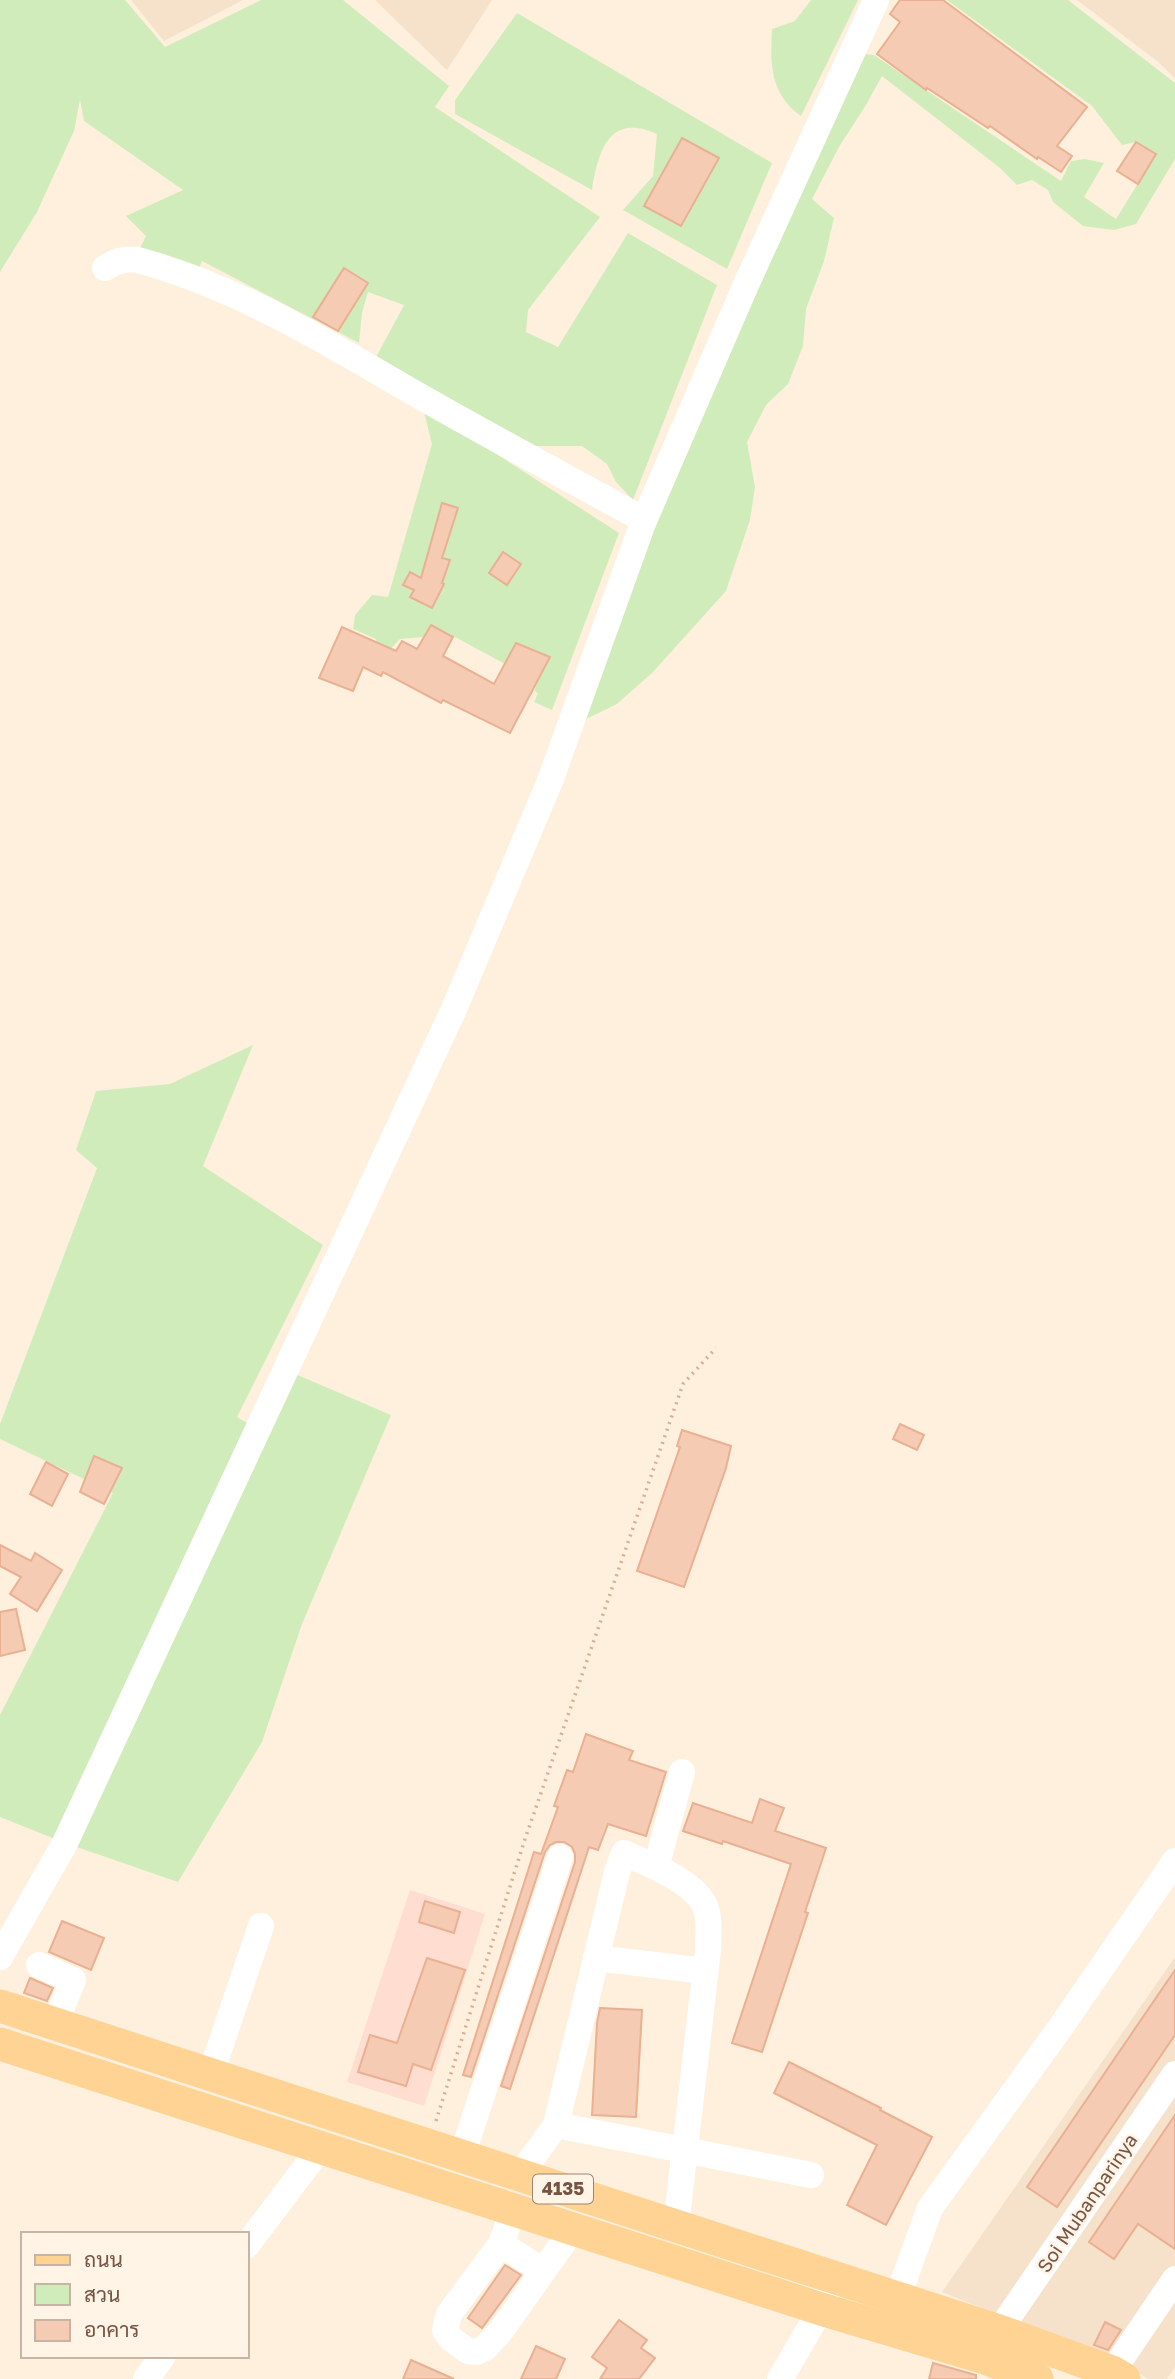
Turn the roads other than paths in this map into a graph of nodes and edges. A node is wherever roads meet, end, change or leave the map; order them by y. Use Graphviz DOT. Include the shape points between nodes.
graph roads {
  1 [pos="876,0"];
  2 [pos="105,268"];
  3 [pos="644,520"];
  4 [pos="682,1772"];
  5 [pos="560,1857"];
  6 [pos="1175,1861"];
  7 [pos="656,1867"];
  8 [pos="261,1926"];
  9 [pos="0,1957"];
  10 [pos="596,1958"];
  11 [pos="39,1965"];
  12 [pos="705,1971"];
  13 [pos="0,2006"];
  14 [pos="55,2024"];
  15 [pos="0,2044"];
  16 [pos="211,2073"];
  17 [pos="1175,2074"];
  18 [pos="556,2125"];
  19 [pos="321,2147"];
  20 [pos="684,2150"];
  21 [pos="462,2156"];
  22 [pos="520,2175"];
  23 [pos="811,2175"];
  24 [pos="508,2207"];
  25 [pos="676,2226"];
  26 [pos="573,2229"];
  27 [pos="248,2244"];
  28 [pos="501,2244"];
  29 [pos="543,2271"];
  30 [pos="832,2277"];
  31 [pos="1175,2279"];
  32 [pos="897,2299"];
  33 [pos="821,2309"];
  34 [pos="999,2331"];
  35 [pos="162,2358"];
  36 [pos="1118,2376"];
  37 [pos="146,2379"];
  38 [pos="780,2379"];
  39 [pos="1037,2379"];
  1 -- 3 [label="street"];
  2 -- 3 [label="street" via="116,261 138,260 248,300"];
  3 -- 9 [label="street" via="550,781 454,1009 65,1843"];
  4 -- 7 [label="street"];
  5 -- 21 [label="street"];
  6 -- 32 [label="street" via="930,2208"];
  7 -- 10 [label="street" via="624,1853"];
  7 -- 12 [label="street" via="703,1902 709,1921"];
  8 -- 16 [label="street"];
  10 -- 12 [label="street"];
  10 -- 18 [label="street"];
  11 -- 14 [label="street" via="73,1980"];
  12 -- 20 [label="street"];
  13 -- 14 [label="main road, 4135"];
  14 -- 16 [label="main road, 4135"];
  15 -- 19 [label="main road, 4135"];
  16 -- 21 [label="main road, 4135"];
  17 -- 34 [label="street, Soi Mubanparinya"];
  18 -- 20 [label="street"];
  18 -- 22 [label="street"];
  19 -- 24 [label="main road, 4135"];
  19 -- 27 [label="street"];
  20 -- 23 [label="street"];
  20 -- 25 [label="street"];
  21 -- 22 [label="main road, 4135"];
  22 -- 25 [label="main road, 4135"];
  24 -- 26 [label="main road, 4135"];
  24 -- 28 [label="street"];
  25 -- 30 [label="main road, 4135"];
  26 -- 29 [label="street"];
  26 -- 33 [label="main road, 4135"];
  28 -- 29 [label="street"];
  28 -- 29 [label="street" via="446,2321 447,2333 468,2351 489,2345"];
  30 -- 32 [label="main road, 4135"];
  30 -- 33 [label="street"];
  31 -- 36 [label="street"];
  32 -- 34 [label="main road, 4135"];
  33 -- 38 [label="street"];
  33 -- 39 [label="main road, 4135" via="985,2358"];
  34 -- 36 [label="main road, 4135"];
  35 -- 37 [label="street"];
}
